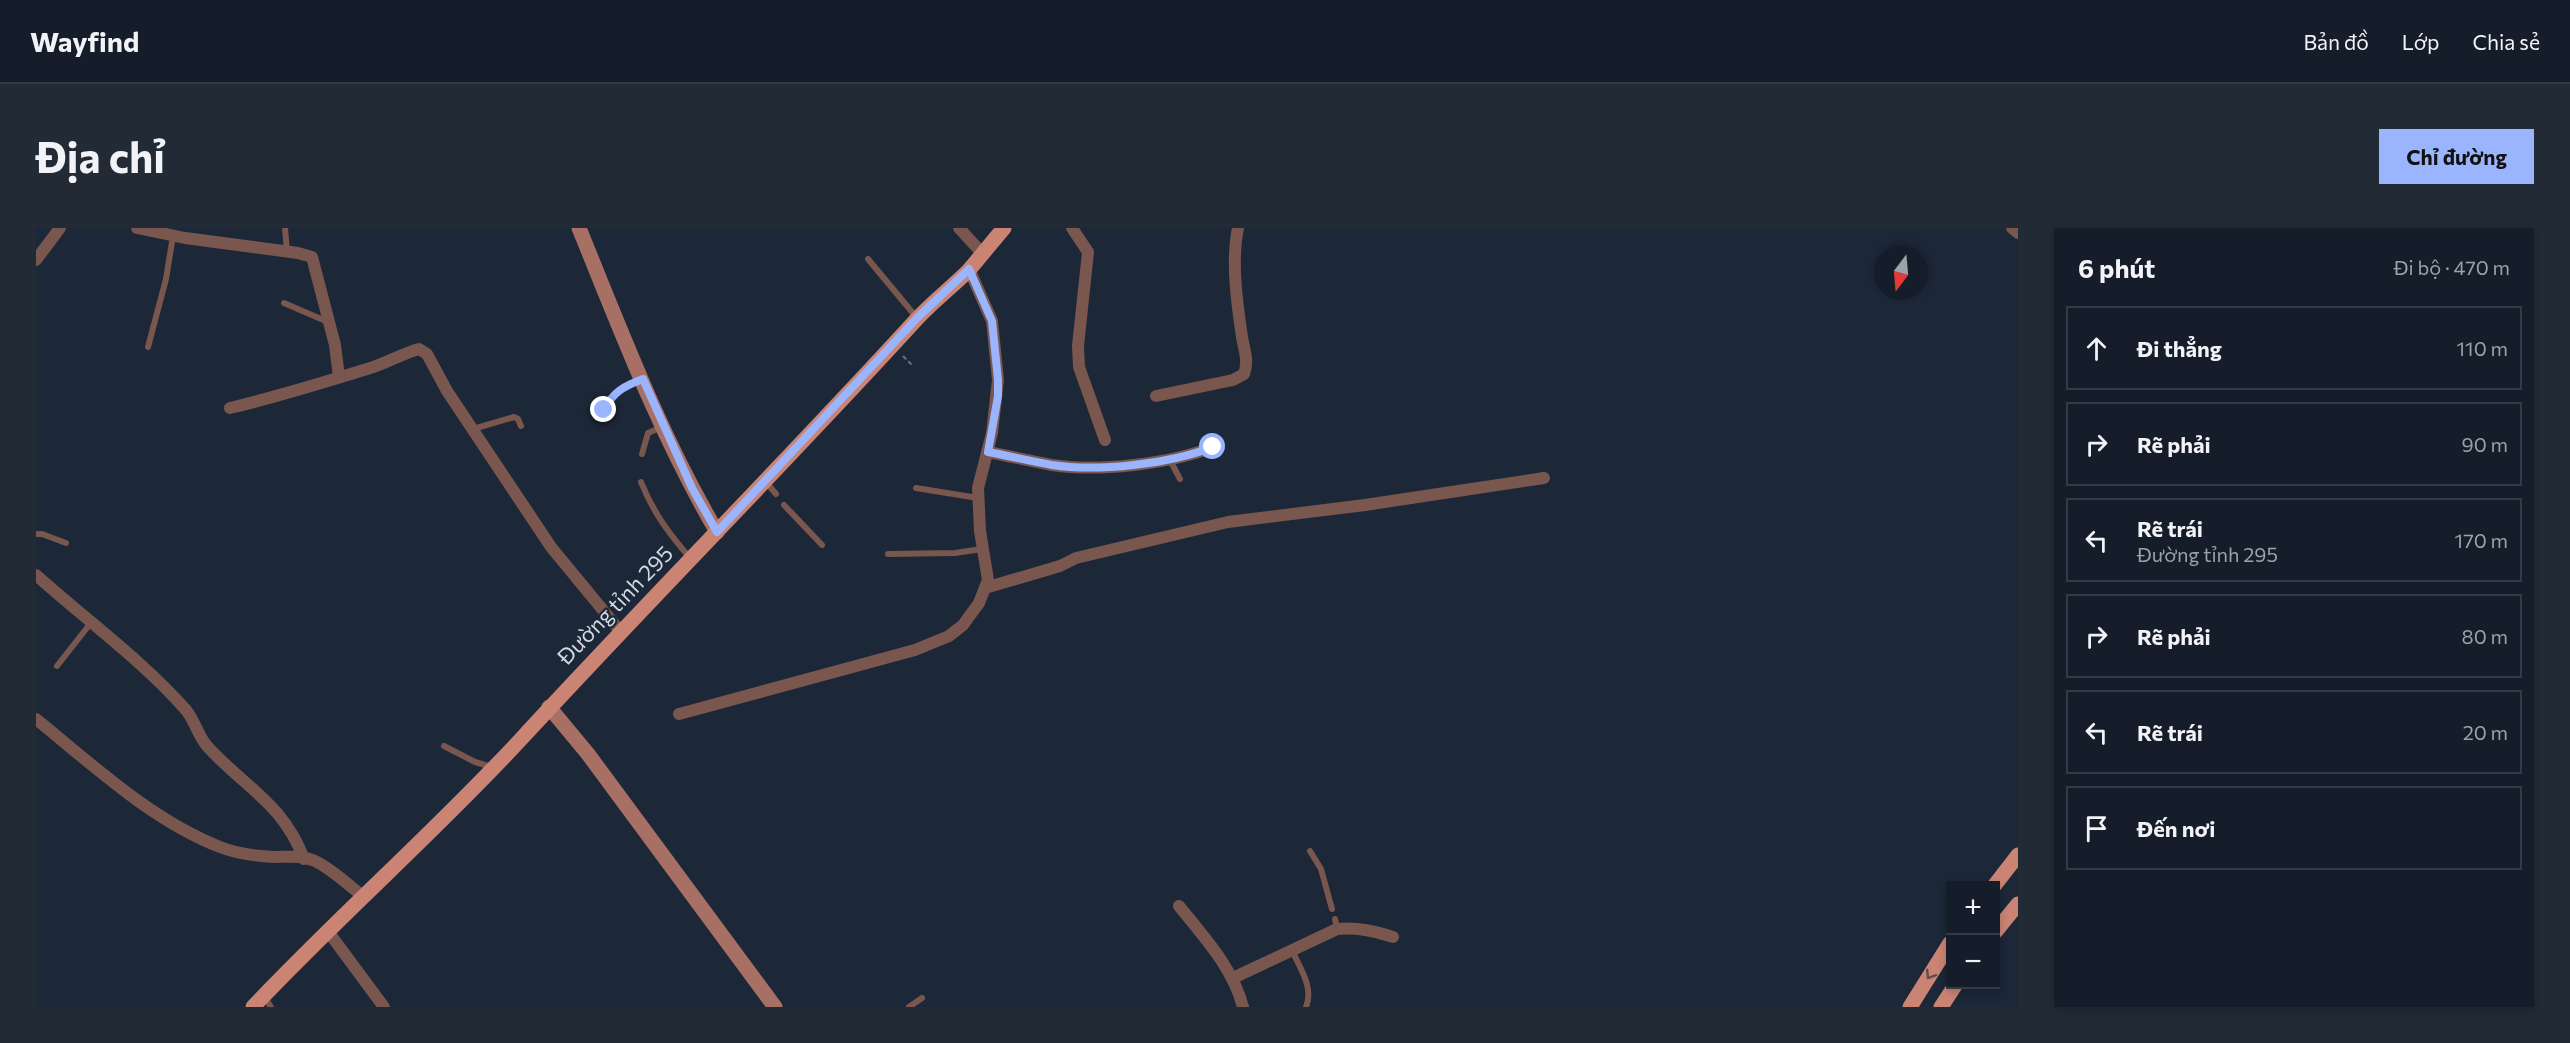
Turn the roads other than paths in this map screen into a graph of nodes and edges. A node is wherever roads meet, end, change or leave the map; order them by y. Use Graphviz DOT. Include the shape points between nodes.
graph roads {
  1 [pos="60,228"];
  2 [pos="137,228"];
  3 [pos="285,228"];
  4 [pos="579,228"];
  5 [pos="959,228"];
  6 [pos="1004,228"];
  7 [pos="1072,228"];
  8 [pos="1238,228"];
  9 [pos="2012,228"];
  10 [pos="171,233"];
  11 [pos="2018,233"];
  12 [pos="287,252"];
  13 [pos="982,253"];
  14 [pos="868,259"];
  15 [pos="36,260"];
  16 [pos="969,269"];
  17 [pos="284,303"];
  18 [pos="917,318"];
  19 [pos="329,322"];
  20 [pos="148,346"];
  21 [pos="339,377"];
  22 [pos="643,379"];
  23 [pos="1156,396"];
  24 [pos="230,408"];
  25 [pos="604,410"];
  26 [pos="521,426"];
  27 [pos="663,427"];
  28 [pos="472,429"];
  29 [pos="1105,441"];
  30 [pos="1213,447"];
  31 [pos="988,452"];
  32 [pos="642,454"];
  33 [pos="1169,459"];
  34 [pos="1544,478"];
  35 [pos="1180,479"];
  36 [pos="641,482"];
  37 [pos="765,482"];
  38 [pos="916,488"];
  39 [pos="776,494"];
  40 [pos="978,498"];
  41 [pos="784,505"];
  42 [pos="717,532"];
  43 [pos="36,534"];
  44 [pos="66,543"];
  45 [pos="822,545"];
  46 [pos="983,549"];
  47 [pos="888,554"];
  48 [pos="691,559"];
  49 [pos="36,575"];
  50 [pos="985,588"];
  51 [pos="90,624"];
  52 [pos="621,632"];
  53 [pos="57,666"];
  54 [pos="549,706"];
  55 [pos="679,714"];
  56 [pos="36,719"];
  57 [pos="444,746"];
  58 [pos="493,767"];
  59 [pos="1310,851"];
  60 [pos="2018,855"];
  61 [pos="304,859"];
  62 [pos="1997,881"];
  63 [pos="363,896"];
  64 [pos="2018,904"];
  65 [pos="1179,906"];
  66 [pos="1332,909"];
  67 [pos="2000,925"];
  68 [pos="327,930"];
  69 [pos="1393,937"];
  70 [pos="1946,949"];
  71 [pos="1292,950"];
  72 [pos="1233,978"];
  73 [pos="1953,989"];
  74 [pos="922,998"];
  75 [pos="262,1003"];
  76 [pos="384,1007"];
  77 [pos="776,1007"];
  78 [pos="909,1007"];
  79 [pos="1243,1007"];
  80 [pos="1306,1007"];
  81 [pos="1910,1007"];
  82 [pos="1941,1007"];
  1 -- 15 [label="street"];
  2 -- 10 [label="street"];
  3 -- 12 [label="lane"];
  4 -- 22 [label="street"];
  5 -- 13 [label="street"];
  6 -- 13 [label="main road, Đường tỉnh 295"];
  7 -- 29 [label="street" via="1088,252 1079,367"];
  8 -- 23 [label="street" via="1236,272 1247,364 1244,374 1233,380"];
  9 -- 11 [label="street"];
  10 -- 12 [label="street"];
  10 -- 20 [label="lane" via="166,279"];
  12 -- 19 [label="street" via="312,257"];
  13 -- 16 [label="main road, Đường tỉnh 295"];
  14 -- 18 [label="lane"];
  16 -- 18 [label="main road, Đường tỉnh 295"];
  16 -- 31 [label="street" via="992,321 998,396"];
  17 -- 19 [label="lane"];
  18 -- 37 [label="main road, Đường tỉnh 295"];
  19 -- 21 [label="street"];
  21 -- 24 [label="street"];
  21 -- 28 [label="street" via="419,349 427,354"];
  22 -- 25 [label="lane" via="621,387"];
  22 -- 27 [label="street"];
  26 -- 28 [label="lane" via="514,417"];
  27 -- 32 [label="lane" via="648,433"];
  27 -- 42 [label="street"];
  28 -- 52 [label="street" via="551,548"];
  30 -- 33 [label="street"];
  31 -- 33 [label="street" via="1081,467"];
  31 -- 40 [label="street"];
  33 -- 35 [label="lane"];
  34 -- 50 [label="street" via="1365,506 1228,522 1076,558"];
  36 -- 48 [label="lane" via="663,526"];
  37 -- 39 [label="lane"];
  37 -- 42 [label="main road, Đường tỉnh 295"];
  38 -- 40 [label="lane"];
  40 -- 46 [label="street"];
  41 -- 45 [label="lane"];
  42 -- 48 [label="main road, Đường tỉnh 295"];
  43 -- 44 [label="lane"];
  46 -- 47 [label="lane"];
  46 -- 50 [label="street" via="988,580"];
  48 -- 52 [label="main road, Đường tỉnh 295"];
  49 -- 51 [label="street"];
  50 -- 55 [label="street" via="963,625 949,636 915,650"];
  51 -- 53 [label="lane"];
  51 -- 61 [label="street" via="187,712 206,745 285,820"];
  52 -- 54 [label="main road, Đường tỉnh 295"];
  54 -- 58 [label="main road, Đường tỉnh 295"];
  54 -- 77 [label="street"];
  56 -- 61 [label="street" via="98,770 192,834 221,848 250,855"];
  57 -- 58 [label="lane"];
  58 -- 63 [label="main road, Đường tỉnh 295"];
  59 -- 66 [label="lane" via="1321,869"];
  60 -- 62 [label="main road"];
  61 -- 63 [label="street" via="314,861"];
  63 -- 68 [label="main road, Đường tỉnh 295"];
  64 -- 67 [label="main road"];
  65 -- 72 [label="street"];
  68 -- 75 [label="main road, Đường tỉnh 295"];
  68 -- 76 [label="street"];
  69 -- 71 [label="street" via="1336,924"];
  70 -- 81 [label="main road, one-way"];
  71 -- 72 [label="street"];
  71 -- 80 [label="lane" via="1309,989"];
  72 -- 79 [label="street"];
  73 -- 82 [label="main road"];
  74 -- 78 [label="lane"];
}
